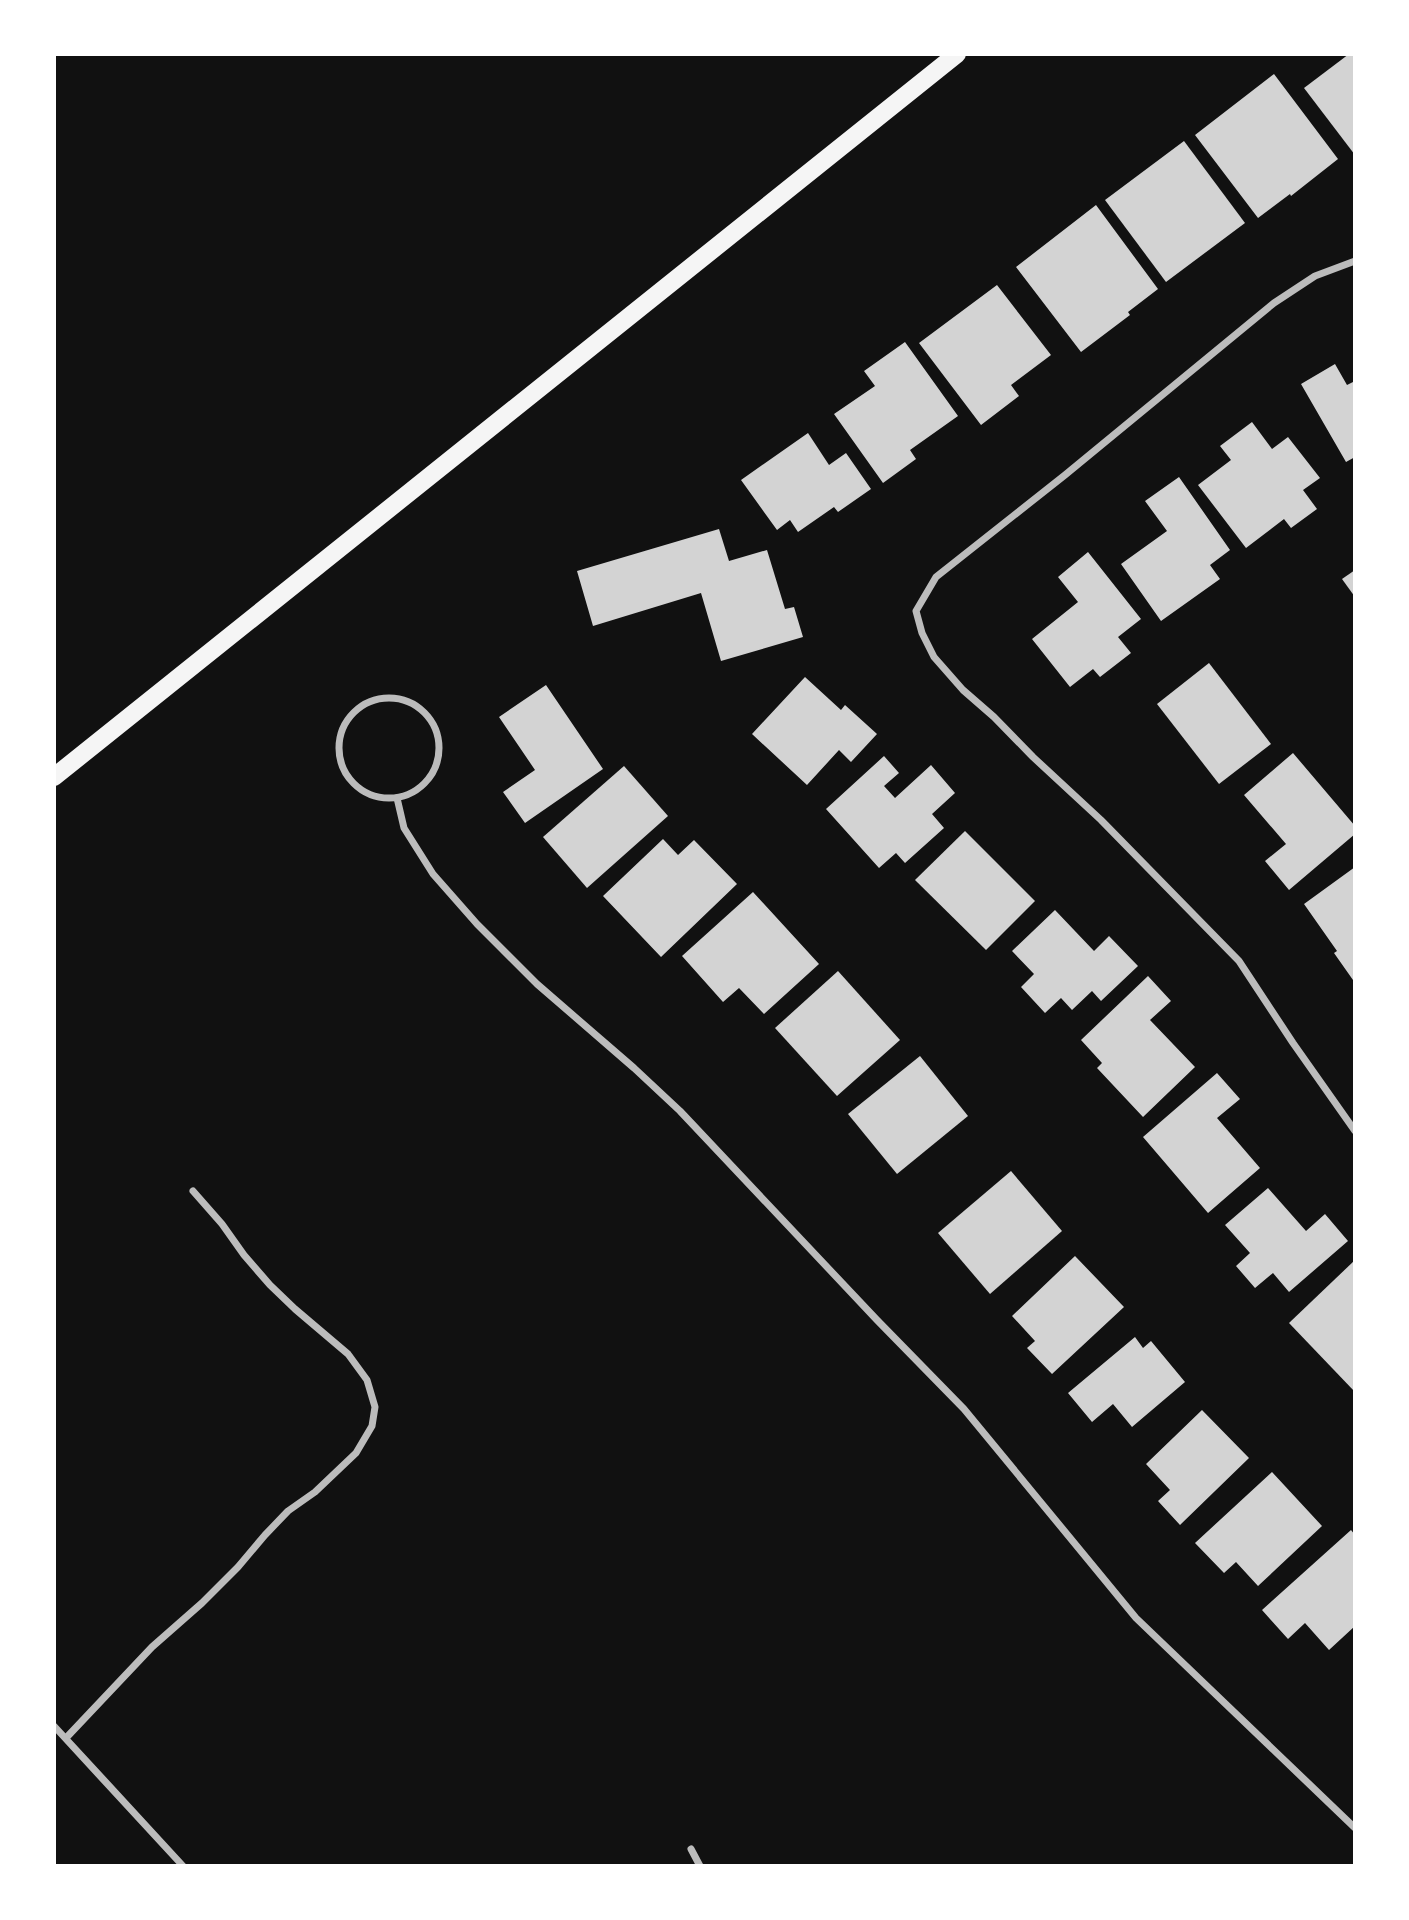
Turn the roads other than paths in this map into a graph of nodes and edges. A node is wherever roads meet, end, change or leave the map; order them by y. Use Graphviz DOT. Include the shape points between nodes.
graph roads {
  1 [pos="957,54"];
  2 [pos="1355,261"];
  3 [pos="54,777"];
  4 [pos="397,798"];
  5 [pos="1355,1131"];
  6 [pos="193,1191"];
  7 [pos="54,1726"];
  8 [pos="66,1738"];
  9 [pos="1355,1829"];
  10 [pos="691,1849"];
  11 [pos="183,1866"];
  12 [pos="700,1866"];
  1 -- 3 [label="main road"];
  2 -- 5 [label="street" via="1315,276 1274,303 936,577 916,611 934,657 963,690 1101,820 1239,961"];
  4 -- 4 [label="street" via="377,797 359,789 346,775 339,756 340,737 348,719 362,706 381,699 400,700 418,708 432,722 439,741 438,760 430,778"];
  4 -- 9 [label="street" via="404,828 433,874 477,924 680,1111 964,1409 1136,1618"];
  6 -- 8 [label="street" via="270,1285 348,1354 368,1380 375,1407 372,1426 356,1453 288,1511"];
  7 -- 8 [label="street"];
  8 -- 11 [label="street"];
  10 -- 12 [label="street"];
}
